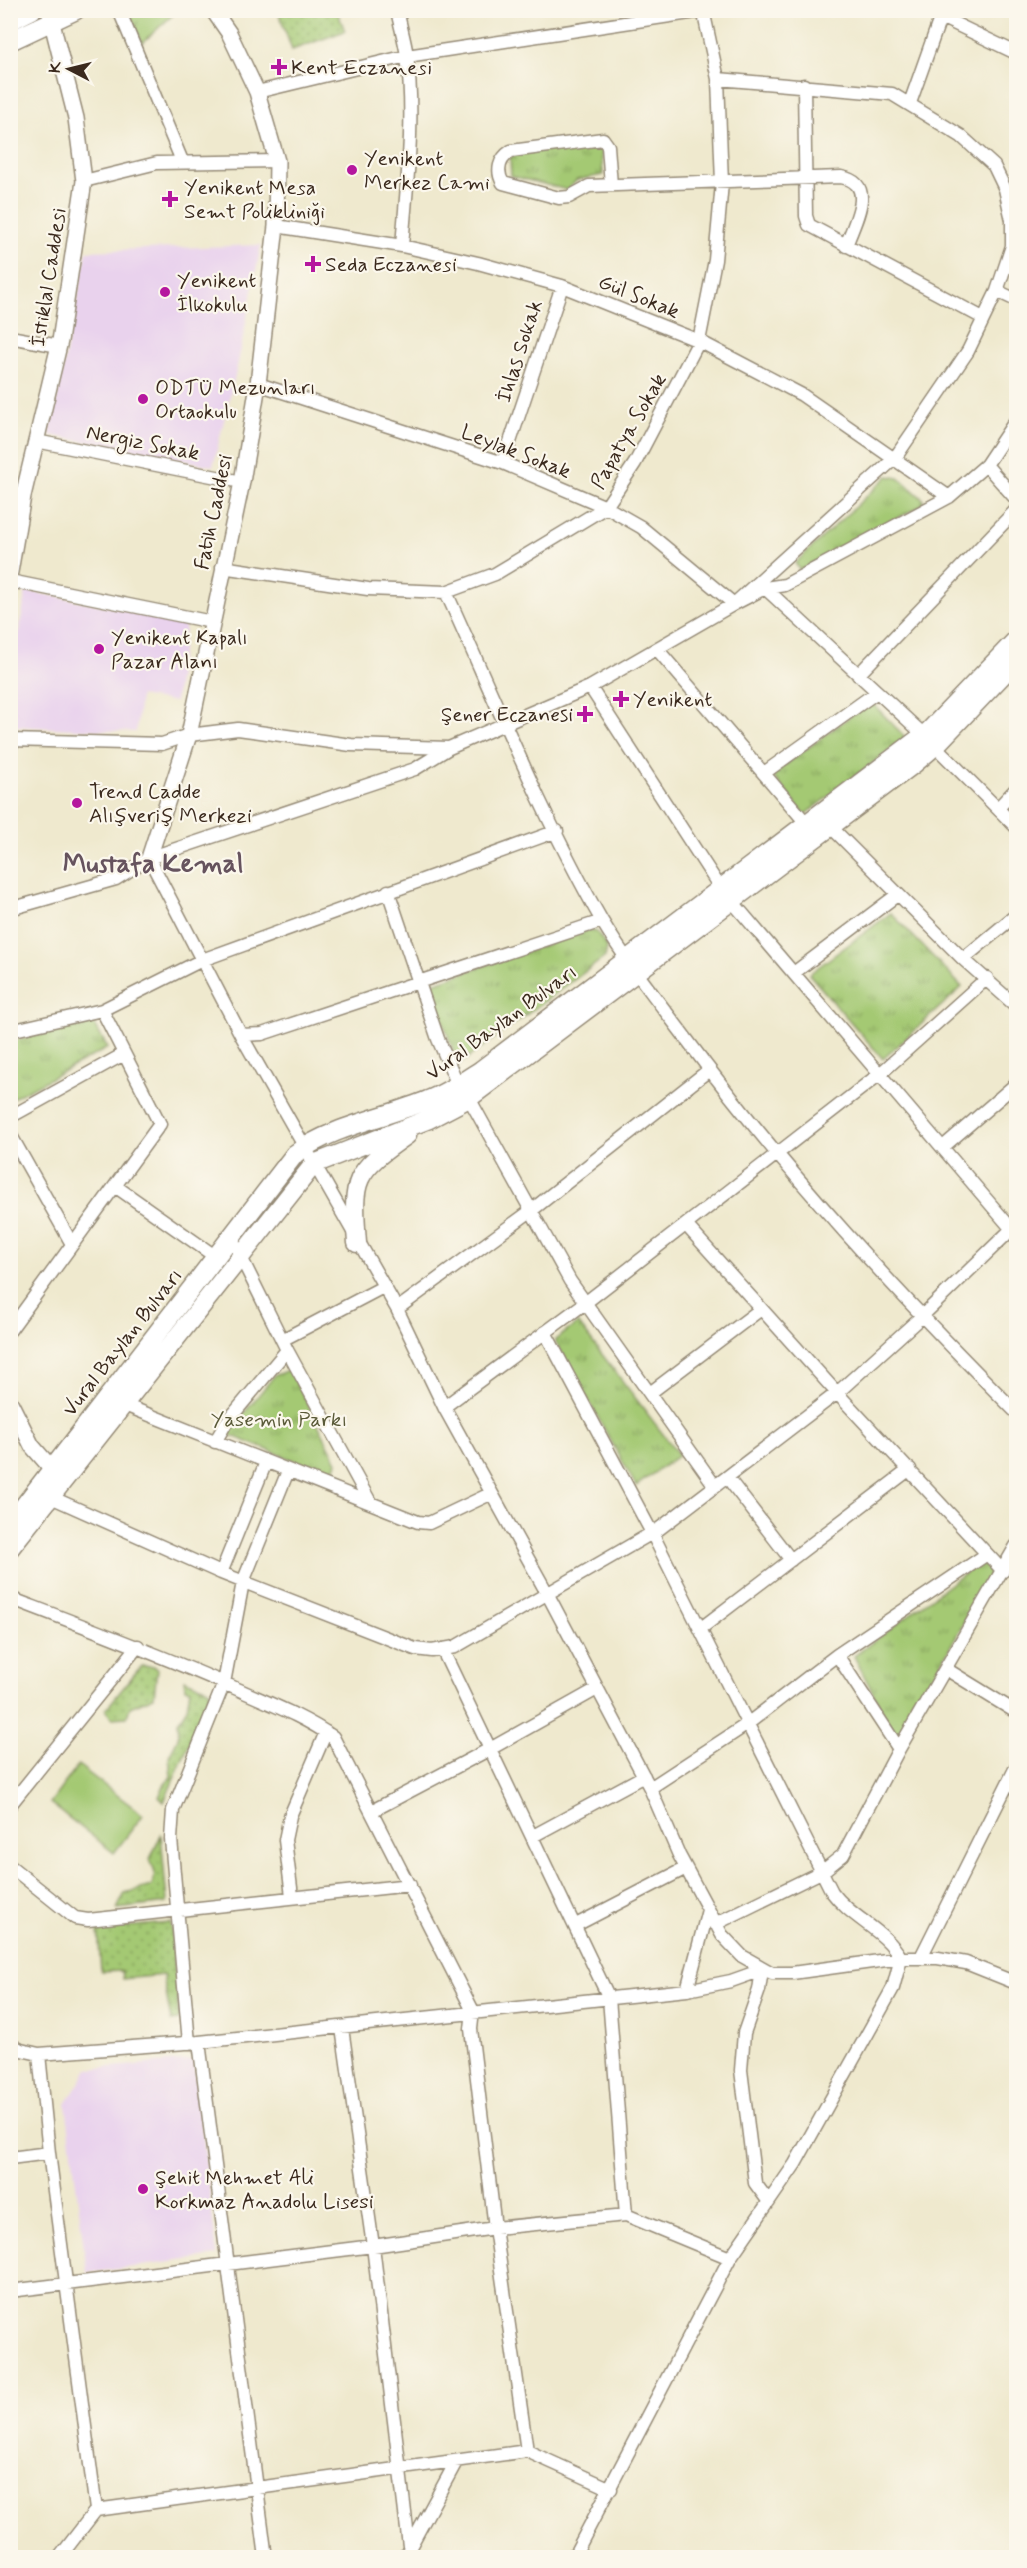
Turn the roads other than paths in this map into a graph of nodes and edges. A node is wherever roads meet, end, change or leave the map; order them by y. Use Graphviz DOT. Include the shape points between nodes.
graph roads {
  1 [pos="32,10"];
  2 [pos="76,10"];
  3 [pos="119,10"];
  4 [pos="213,10"];
  5 [pos="221,10"];
  6 [pos="396,10"];
  7 [pos="703,11"];
  8 [pos="942,14"];
  9 [pos="10,21"];
  10 [pos="52,23"];
  11 [pos="229,33"];
  12 [pos="10,41"];
  13 [pos="1017,53"];
  14 [pos="407,56"];
  15 [pos="718,79"];
  16 [pos="804,85"];
  17 [pos="257,92"];
  18 [pos="910,103"];
  19 [pos="182,161"];
  20 [pos="277,161"];
  21 [pos="807,179"];
  22 [pos="84,181"];
  23 [pos="722,183"];
  24 [pos="611,185"];
  25 [pos="276,226"];
  26 [pos="402,246"];
  27 [pos="846,246"];
  28 [pos="562,286"];
  29 [pos="997,291"];
  30 [pos="1017,300"];
  31 [pos="984,318"];
  32 [pos="10,338"];
  33 [pos="699,341"];
  34 [pos="59,346"];
  35 [pos="258,384"];
  36 [pos="1017,420"];
  37 [pos="36,441"];
  38 [pos="895,458"];
  39 [pos="503,463"];
  40 [pos="986,465"];
  41 [pos="242,482"];
  42 [pos="949,497"];
  43 [pos="1017,499"];
  44 [pos="606,507"];
  45 [pos="1017,510"];
  46 [pos="222,567"];
  47 [pos="10,572"];
  48 [pos="10,581"];
  49 [pos="765,588"];
  50 [pos="446,592"];
  51 [pos="734,604"];
  52 [pos="212,622"];
  53 [pos="1017,639"];
  54 [pos="657,649"];
  55 [pos="1017,661"];
  56 [pos="858,675"];
  57 [pos="590,687"];
  58 [pos="877,692"];
  59 [pos="507,725"];
  60 [pos="189,735"];
  61 [pos="10,740"];
  62 [pos="929,741"];
  63 [pos="449,748"];
  64 [pos="764,773"];
  65 [pos="1017,789"];
  66 [pos="998,808"];
  67 [pos="807,824"];
  68 [pos="830,826"];
  69 [pos="1017,827"];
  70 [pos="557,831"];
  71 [pos="149,858"];
  72 [pos="388,891"];
  73 [pos="726,894"];
  74 [pos="897,895"];
  75 [pos="10,909"];
  76 [pos="1017,915"];
  77 [pos="602,921"];
  78 [pos="963,959"];
  79 [pos="202,960"];
  80 [pos="631,965"];
  81 [pos="795,972"];
  82 [pos="987,978"];
  83 [pos="419,982"];
  84 [pos="1017,1006"];
  85 [pos="102,1010"];
  86 [pos="10,1031"];
  87 [pos="241,1035"];
  88 [pos="124,1054"];
  89 [pos="709,1070"];
  90 [pos="881,1073"];
  91 [pos="1017,1084"];
  92 [pos="464,1091"];
  93 [pos="10,1117"];
  94 [pos="429,1119"];
  95 [pos="10,1134"];
  96 [pos="305,1146"];
  97 [pos="943,1147"];
  98 [pos="776,1156"];
  99 [pos="314,1164"];
  100 [pos="115,1186"];
  101 [pos="532,1210"];
  102 [pos="686,1225"];
  103 [pos="1015,1229"];
  104 [pos="231,1238"];
  105 [pos="357,1243"];
  106 [pos="72,1244"];
  107 [pos="240,1256"];
  108 [pos="216,1257"];
  109 [pos="383,1287"];
  110 [pos="585,1303"];
  111 [pos="397,1309"];
  112 [pos="761,1309"];
  113 [pos="921,1317"];
  114 [pos="10,1330"];
  115 [pos="545,1332"];
  116 [pos="285,1345"];
  117 [pos="650,1393"];
  118 [pos="837,1393"];
  119 [pos="115,1401"];
  120 [pos="10,1402"];
  121 [pos="444,1407"];
  122 [pos="1017,1412"];
  123 [pos="215,1442"];
  124 [pos="266,1462"];
  125 [pos="910,1469"];
  126 [pos="288,1472"];
  127 [pos="58,1475"];
  128 [pos="727,1477"];
  129 [pos="715,1486"];
  130 [pos="44,1494"];
  131 [pos="490,1494"];
  132 [pos="370,1502"];
  133 [pos="10,1524"];
  134 [pos="652,1533"];
  135 [pos="1017,1546"];
  136 [pos="10,1548"];
  137 [pos="987,1554"];
  138 [pos="791,1560"];
  139 [pos="1003,1571"];
  140 [pos="221,1573"];
  141 [pos="243,1582"];
  142 [pos="547,1593"];
  143 [pos="10,1598"];
  144 [pos="700,1629"];
  145 [pos="138,1646"];
  146 [pos="442,1649"];
  147 [pos="837,1655"];
  148 [pos="946,1670"];
  149 [pos="224,1683"];
  150 [pos="597,1689"];
  151 [pos="1017,1712"];
  152 [pos="746,1725"];
  153 [pos="326,1732"];
  154 [pos="490,1749"];
  155 [pos="899,1749"];
  156 [pos="1017,1767"];
  157 [pos="644,1776"];
  158 [pos="650,1788"];
  159 [pos="10,1805"];
  160 [pos="372,1811"];
  161 [pos="533,1836"];
  162 [pos="10,1866"];
  163 [pos="686,1868"];
  164 [pos="823,1871"];
  165 [pos="410,1885"];
  166 [pos="292,1896"];
  167 [pos="708,1910"];
  168 [pos="177,1912"];
  169 [pos="715,1924"];
  170 [pos="576,1925"];
  171 [pos="901,1958"];
  172 [pos="921,1958"];
  173 [pos="762,1970"];
  174 [pos="1016,1980"];
  175 [pos="687,1990"];
  176 [pos="609,1998"];
  177 [pos="473,2011"];
  178 [pos="342,2028"];
  179 [pos="194,2043"];
  180 [pos="10,2044"];
  181 [pos="39,2054"];
  182 [pos="49,2153"];
  183 [pos="10,2158"];
  184 [pos="769,2202"];
  185 [pos="626,2215"];
  186 [pos="495,2228"];
  187 [pos="373,2246"];
  188 [pos="730,2258"];
  189 [pos="228,2263"];
  190 [pos="67,2282"];
  191 [pos="10,2291"];
  192 [pos="527,2451"];
  193 [pos="456,2462"];
  194 [pos="400,2470"];
  195 [pos="258,2488"];
  196 [pos="610,2489"];
  197 [pos="96,2510"];
  198 [pos="407,2552"];
  199 [pos="59,2558"];
  200 [pos="266,2558"];
  201 [pos="573,2558"];
  1 -- 9 [label="main road"];
  2 -- 10 [label="main road"];
  3 -- 19 [label="street"];
  4 -- 11 [label="street, Fatih Caddesi"];
  5 -- 11 [label="street, Fatih Caddesi"];
  6 -- 14 [label="street"];
  7 -- 14 [label="street"];
  7 -- 15 [label="street, Papatya Sokak"];
  8 -- 13 [label="street"];
  8 -- 18 [label="street"];
  10 -- 12 [label="main road"];
  10 -- 22 [label="street, İstiklal Caddesi" via="76,118"];
  11 -- 17 [label="street, Fatih Caddesi"];
  14 -- 17 [label="street"];
  14 -- 26 [label="street" via="409,158"];
  15 -- 16 [label="street"];
  15 -- 23 [label="street, Papatya Sokak"];
  16 -- 18 [label="street" via="892,94"];
  16 -- 21 [label="street"];
  17 -- 20 [label="street, Fatih Caddesi"];
  18 -- 29 [label="street" via="961,136 994,166 1005,189 1012,219 1012,246"];
  19 -- 20 [label="street"];
  19 -- 22 [label="street" via="115,171"];
  20 -- 25 [label="street, Fatih Caddesi"];
  21 -- 23 [label="street"];
  21 -- 27 [label="street" via="809,225"];
  21 -- 27 [label="street" via="841,177 859,184 862,194"];
  22 -- 34 [label="street, İstiklal Caddesi"];
  23 -- 24 [label="street"];
  23 -- 33 [label="street, Papatya Sokak" via="715,260"];
  24 -- 24 [label="street" via="586,186 569,197 558,198 503,183 499,168 502,158 511,151 603,139 608,146"];
  25 -- 26 [label="street, Gül Sokak"];
  25 -- 35 [label="street, Fatih Caddesi"];
  26 -- 28 [label="street, Gül Sokak"];
  27 -- 31 [label="street"];
  28 -- 33 [label="street, Gül Sokak"];
  28 -- 39 [label="street, İhlas Sokak"];
  29 -- 30 [label="street"];
  29 -- 31 [label="street"];
  31 -- 38 [label="street" via="968,351"];
  32 -- 34 [label="street"];
  33 -- 38 [label="street, Gül Sokak" via="802,395"];
  33 -- 44 [label="street, Papatya Sokak" via="635,463"];
  34 -- 37 [label="street, İstiklal Caddesi"];
  35 -- 39 [label="street, Leylak Sokak"];
  35 -- 41 [label="street, Fatih Caddesi"];
  36 -- 40 [label="street"];
  37 -- 41 [label="street, Nergiz Sokak"];
  37 -- 47 [label="street, İstiklal Caddesi"];
  38 -- 42 [label="street, Gül Sokak"];
  38 -- 51 [label="street"];
  39 -- 44 [label="street, Leylak Sokak"];
  40 -- 42 [label="street"];
  40 -- 43 [label="street"];
  41 -- 46 [label="street, Fatih Caddesi"];
  42 -- 49 [label="street" via="785,585"];
  44 -- 50 [label="street, Papatya Sokak" via="495,574"];
  44 -- 51 [label="street, Leylak Sokak" via="641,527"];
  45 -- 56 [label="street"];
  46 -- 50 [label="street, Papatya Sokak" via="368,589"];
  46 -- 52 [label="street, Fatih Caddesi"];
  48 -- 52 [label="street"];
  49 -- 51 [label="street"];
  49 -- 56 [label="street"];
  50 -- 59 [label="street"];
  51 -- 54 [label="street"];
  52 -- 60 [label="street, Fatih Caddesi"];
  53 -- 62 [label="main road, Vural Baylan Bulvarı"];
  54 -- 57 [label="street"];
  54 -- 64 [label="street"];
  55 -- 62 [label="main road, Vural Baylan Bulvarı"];
  56 -- 58 [label="street"];
  57 -- 59 [label="street"];
  57 -- 73 [label="street"];
  58 -- 62 [label="street"];
  58 -- 64 [label="street"];
  59 -- 63 [label="street"];
  59 -- 70 [label="street"];
  60 -- 61 [label="street" via="162,744"];
  60 -- 63 [label="street" via="238,729 351,745"];
  60 -- 71 [label="street, Fatih Caddesi"];
  62 -- 66 [label="street"];
  62 -- 67 [label="main road, Vural Baylan Bulvarı"];
  62 -- 68 [label="main road, Vural Baylan Bulvarı"];
  63 -- 71 [label="street" via="415,769"];
  64 -- 67 [label="street"];
  65 -- 66 [label="street"];
  66 -- 69 [label="street"];
  67 -- 73 [label="main road, Vural Baylan Bulvarı"];
  68 -- 73 [label="main road, Vural Baylan Bulvarı"];
  68 -- 74 [label="street"];
  70 -- 72 [label="street"];
  70 -- 77 [label="street"];
  71 -- 75 [label="street" via="116,879"];
  71 -- 79 [label="street"];
  72 -- 79 [label="street"];
  72 -- 83 [label="street"];
  73 -- 80 [label="main road, Vural Baylan Bulvarı"];
  73 -- 81 [label="street"];
  74 -- 78 [label="street"];
  74 -- 81 [label="street"];
  76 -- 78 [label="street"];
  77 -- 80 [label="street"];
  77 -- 83 [label="street"];
  78 -- 82 [label="street"];
  79 -- 85 [label="street"];
  79 -- 87 [label="street"];
  80 -- 89 [label="street"];
  80 -- 92 [label="main road, Vural Baylan Bulvarı"];
  81 -- 90 [label="street"];
  82 -- 84 [label="street"];
  82 -- 90 [label="street"];
  83 -- 87 [label="street" via="262,1034"];
  83 -- 92 [label="street" via="438,1039"];
  85 -- 86 [label="street"];
  85 -- 88 [label="street"];
  87 -- 96 [label="street"];
  88 -- 93 [label="street"];
  88 -- 100 [label="street" via="160,1124"];
  89 -- 98 [label="street"];
  89 -- 101 [label="street"];
  90 -- 97 [label="street"];
  90 -- 98 [label="street"];
  91 -- 97 [label="street"];
  92 -- 94 [label="main road, Vural Baylan Bulvarı"];
  92 -- 96 [label="main road, Vural Baylan Bulvarı"];
  92 -- 101 [label="street"];
  94 -- 99 [label="main road, Vural Baylan Bulvarı"];
  94 -- 105 [label="main road" via="374,1159 362,1173 354,1189"];
  95 -- 106 [label="street"];
  96 -- 99 [label="street"];
  96 -- 104 [label="main road, Vural Baylan Bulvarı"];
  97 -- 103 [label="street"];
  98 -- 102 [label="street"];
  98 -- 113 [label="street"];
  99 -- 105 [label="street"];
  99 -- 107 [label="main road, Vural Baylan Bulvarı"];
  100 -- 106 [label="street"];
  100 -- 108 [label="street"];
  101 -- 110 [label="street"];
  101 -- 111 [label="street"];
  102 -- 110 [label="street"];
  102 -- 112 [label="street"];
  103 -- 113 [label="street"];
  104 -- 107 [label="street"];
  104 -- 108 [label="main road, Vural Baylan Bulvarı"];
  105 -- 109 [label="street"];
  106 -- 114 [label="street"];
  107 -- 116 [label="street"];
  107 -- 119 [label="main road, Vural Baylan Bulvarı"];
  108 -- 119 [label="main road, Vural Baylan Bulvarı"];
  109 -- 111 [label="street"];
  109 -- 116 [label="street"];
  110 -- 115 [label="street"];
  110 -- 117 [label="street"];
  111 -- 121 [label="street"];
  112 -- 117 [label="street"];
  112 -- 118 [label="street"];
  113 -- 118 [label="street"];
  113 -- 122 [label="street"];
  115 -- 121 [label="street"];
  115 -- 134 [label="street"];
  116 -- 123 [label="street"];
  116 -- 132 [label="street"];
  117 -- 129 [label="street"];
  118 -- 125 [label="street"];
  118 -- 128 [label="street"];
  119 -- 123 [label="street"];
  119 -- 127 [label="main road, Vural Baylan Bulvarı"];
  120 -- 127 [label="street" via="32,1446"];
  121 -- 131 [label="street"];
  123 -- 124 [label="street"];
  124 -- 126 [label="street"];
  124 -- 140 [label="street"];
  125 -- 137 [label="street"];
  125 -- 138 [label="street"];
  126 -- 132 [label="street"];
  126 -- 141 [label="street"];
  127 -- 130 [label="main road, Vural Baylan Bulvarı"];
  128 -- 129 [label="street"];
  128 -- 138 [label="street"];
  129 -- 134 [label="street"];
  130 -- 133 [label="main road, Vural Baylan Bulvarı"];
  130 -- 136 [label="main road, Vural Baylan Bulvarı"];
  130 -- 140 [label="street"];
  131 -- 132 [label="street" via="429,1523"];
  131 -- 142 [label="street"];
  134 -- 142 [label="street"];
  134 -- 144 [label="street"];
  135 -- 139 [label="street"];
  137 -- 139 [label="street"];
  137 -- 147 [label="street"];
  138 -- 144 [label="street"];
  139 -- 148 [label="street"];
  140 -- 141 [label="street"];
  141 -- 146 [label="street" via="415,1649"];
  141 -- 149 [label="street"];
  142 -- 146 [label="street" via="455,1647"];
  142 -- 150 [label="street"];
  143 -- 145 [label="street"];
  144 -- 152 [label="street"];
  145 -- 149 [label="street"];
  145 -- 159 [label="street"];
  146 -- 154 [label="street"];
  147 -- 152 [label="street"];
  147 -- 155 [label="street"];
  148 -- 151 [label="street"];
  148 -- 155 [label="street"];
  149 -- 153 [label="street"];
  149 -- 168 [label="street" via="173,1810 171,1839"];
  150 -- 154 [label="street"];
  150 -- 157 [label="street"];
  152 -- 158 [label="street"];
  152 -- 164 [label="street"];
  153 -- 160 [label="street" via="333,1737"];
  153 -- 166 [label="street" via="290,1816 285,1840"];
  154 -- 160 [label="street"];
  154 -- 161 [label="street"];
  155 -- 164 [label="street" via="843,1855"];
  156 -- 172 [label="street"];
  157 -- 158 [label="street"];
  157 -- 161 [label="street"];
  158 -- 163 [label="street"];
  160 -- 165 [label="street"];
  161 -- 170 [label="street"];
  162 -- 168 [label="street" via="75,1918"];
  163 -- 167 [label="street"];
  163 -- 170 [label="street"];
  164 -- 169 [label="street"];
  164 -- 171 [label="street" via="838,1900 888,1940"];
  165 -- 166 [label="street"];
  165 -- 177 [label="street"];
  166 -- 168 [label="street"];
  167 -- 169 [label="street"];
  167 -- 175 [label="street"];
  168 -- 179 [label="street"];
  169 -- 173 [label="street" via="737,1951"];
  170 -- 176 [label="street"];
  171 -- 172 [label="street"];
  171 -- 173 [label="street" via="783,1974"];
  171 -- 184 [label="street" via="893,1988 795,2164"];
  172 -- 174 [label="street" via="966,1963"];
  173 -- 175 [label="street"];
  173 -- 184 [label="street" via="744,2033 741,2070 754,2183"];
  175 -- 176 [label="street"];
  176 -- 177 [label="street"];
  176 -- 185 [label="street"];
  177 -- 178 [label="street"];
  177 -- 186 [label="street" via="471,2029"];
  178 -- 179 [label="street"];
  178 -- 187 [label="street"];
  179 -- 181 [label="street"];
  179 -- 189 [label="street"];
  180 -- 181 [label="street"];
  181 -- 182 [label="street"];
  182 -- 183 [label="street"];
  182 -- 190 [label="street"];
  184 -- 188 [label="street"];
  185 -- 186 [label="street"];
  185 -- 188 [label="street"];
  186 -- 187 [label="street"];
  186 -- 192 [label="street"];
  187 -- 189 [label="street"];
  187 -- 194 [label="street"];
  188 -- 196 [label="street"];
  189 -- 190 [label="street"];
  189 -- 195 [label="street"];
  190 -- 191 [label="street"];
  190 -- 197 [label="street"];
  192 -- 193 [label="street"];
  192 -- 196 [label="street"];
  193 -- 194 [label="street"];
  193 -- 198 [label="street"];
  194 -- 195 [label="street"];
  194 -- 198 [label="street"];
  195 -- 197 [label="street"];
  195 -- 200 [label="street"];
  196 -- 201 [label="street"];
  197 -- 199 [label="street"];
}
